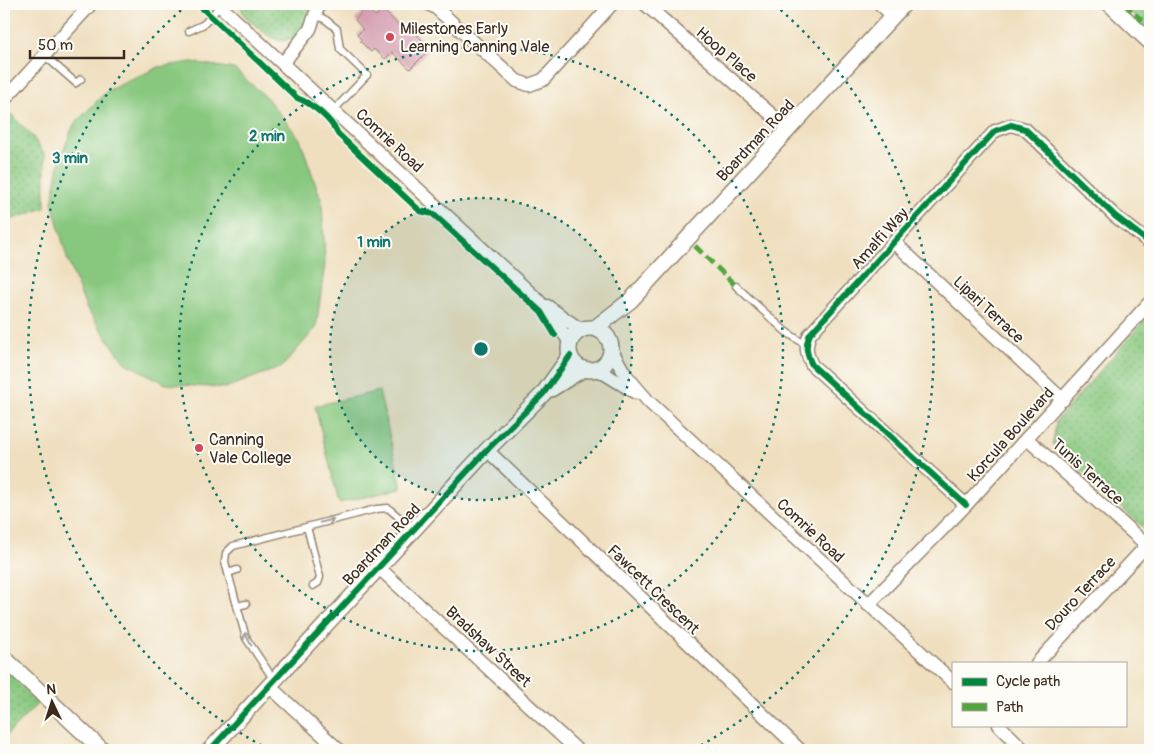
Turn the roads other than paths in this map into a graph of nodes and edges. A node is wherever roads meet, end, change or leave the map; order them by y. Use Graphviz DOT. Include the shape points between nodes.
graph roads {
  1 [pos="91,4"];
  2 [pos="429,4"];
  3 [pos="612,4"];
  4 [pos="646,4"];
  5 [pos="880,4"];
  6 [pos="904,4"];
  7 [pos="1110,4"];
  8 [pos="219,5"];
  9 [pos="317,9"];
  10 [pos="893,16"];
  11 [pos="189,31"];
  12 [pos="1150,42"];
  13 [pos="44,54"];
  14 [pos="283,63"];
  15 [pos="80,79"];
  16 [pos="4,100"];
  17 [pos="334,110"];
  18 [pos="788,129"];
  19 [pos="894,242"];
  20 [pos="1150,243"];
  21 [pos="736,286"];
  22 [pos="632,300"];
  23 [pos="538,301"];
  24 [pos="1150,302"];
  25 [pos="588,329"];
  26 [pos="806,345"];
  27 [pos="611,346"];
  28 [pos="570,349"];
  29 [pos="590,369"];
  30 [pos="543,394"];
  31 [pos="1063,400"];
  32 [pos="648,401"];
  33 [pos="1027,439"];
  34 [pos="487,450"];
  35 [pos="966,505"];
  36 [pos="307,526"];
  37 [pos="414,529"];
  38 [pos="1149,546"];
  39 [pos="378,568"];
  40 [pos="237,570"];
  41 [pos="228,572"];
  42 [pos="313,586"];
  43 [pos="246,604"];
  44 [pos="868,605"];
  45 [pos="237,606"];
  46 [pos="4,658"];
  47 [pos="1038,662"];
  48 [pos="952,681"];
  49 [pos="273,682"];
  50 [pos="1000,726"];
  51 [pos="1021,749"];
  52 [pos="102,750"];
  53 [pos="210,750"];
  54 [pos="339,750"];
  55 [pos="577,750"];
  56 [pos="800,750"];
  1 -- 13 [label="street"];
  2 -- 3 [label="street" via="517,81 529,85 543,80"];
  4 -- 18 [label="street, Hoop Place"];
  5 -- 10 [label="street"];
  6 -- 10 [label="street, Boardman Road"];
  7 -- 12 [label="street"];
  8 -- 11 [label="lane" via="204,24"];
  8 -- 14 [label="street, Comrie Road"];
  9 -- 14 [label="street" via="310,29"];
  9 -- 17 [label="lane" via="337,29 340,49 367,74"];
  10 -- 18 [label="street, Boardman Road"];
  13 -- 15 [label="lane" via="76,83"];
  13 -- 16 [label="street"];
  14 -- 17 [label="street, Comrie Road"];
  17 -- 23 [label="street, Comrie Road"];
  18 -- 22 [label="street, Boardman Road"];
  19 -- 20 [label="street, Amalfi Way" via="995,131 1011,125 1025,129 1115,216"];
  19 -- 26 [label="street, Amalfi Way" via="810,334"];
  19 -- 31 [label="street, Lipari Terrace"];
  21 -- 26 [label="lane" via="785,331"];
  22 -- 25 [label="street, Boardman Road"];
  22 -- 27 [label="street, Boardman Road" via="612,331"];
  23 -- 25 [label="street, Comrie Road"];
  23 -- 28 [label="street, Comrie Road"];
  24 -- 31 [label="street, Korcula Boulevard"];
  25 -- 27 [label="street" via="607,336"];
  25 -- 28 [label="street, Boardman Road"];
  26 -- 35 [label="street" via="812,365"];
  27 -- 29 [label="street, Boardman Road" via="607,361"];
  27 -- 32 [label="street, Comrie Road" via="625,374"];
  28 -- 29 [label="street" via="573,361"];
  28 -- 30 [label="street, Boardman Road"];
  29 -- 30 [label="street, Boardman Road"];
  29 -- 32 [label="street, Comrie Road"];
  30 -- 34 [label="street, Boardman Road"];
  31 -- 33 [label="street, Korcula Boulevard"];
  32 -- 44 [label="street, Comrie Road"];
  33 -- 35 [label="street, Korcula Boulevard"];
  33 -- 38 [label="street, Tunis Terrace"];
  34 -- 37 [label="street, Boardman Road"];
  34 -- 56 [label="street, Fawcett Crescent"];
  35 -- 44 [label="street, Korcula Boulevard"];
  36 -- 37 [label="lane, one-way" via="388,508"];
  36 -- 41 [label="lane" via="233,546 226,553"];
  36 -- 42 [label="lane" via="309,551 320,577"];
  37 -- 39 [label="street, Boardman Road"];
  38 -- 47 [label="street, Douro Terrace"];
  39 -- 49 [label="street, Boardman Road"];
  39 -- 55 [label="street, Bradshaw Street"];
  40 -- 41 [label="lane"];
  41 -- 45 [label="lane"];
  43 -- 45 [label="lane"];
  44 -- 48 [label="street, Comrie Road"];
  49 -- 45 [label="lane, one-way" via="246,638"];
  46 -- 52 [label="street"];
  49 -- 53 [label="street, Boardman Road"];
  49 -- 54 [label="street"];
  50 -- 51 [label="street"];
}
